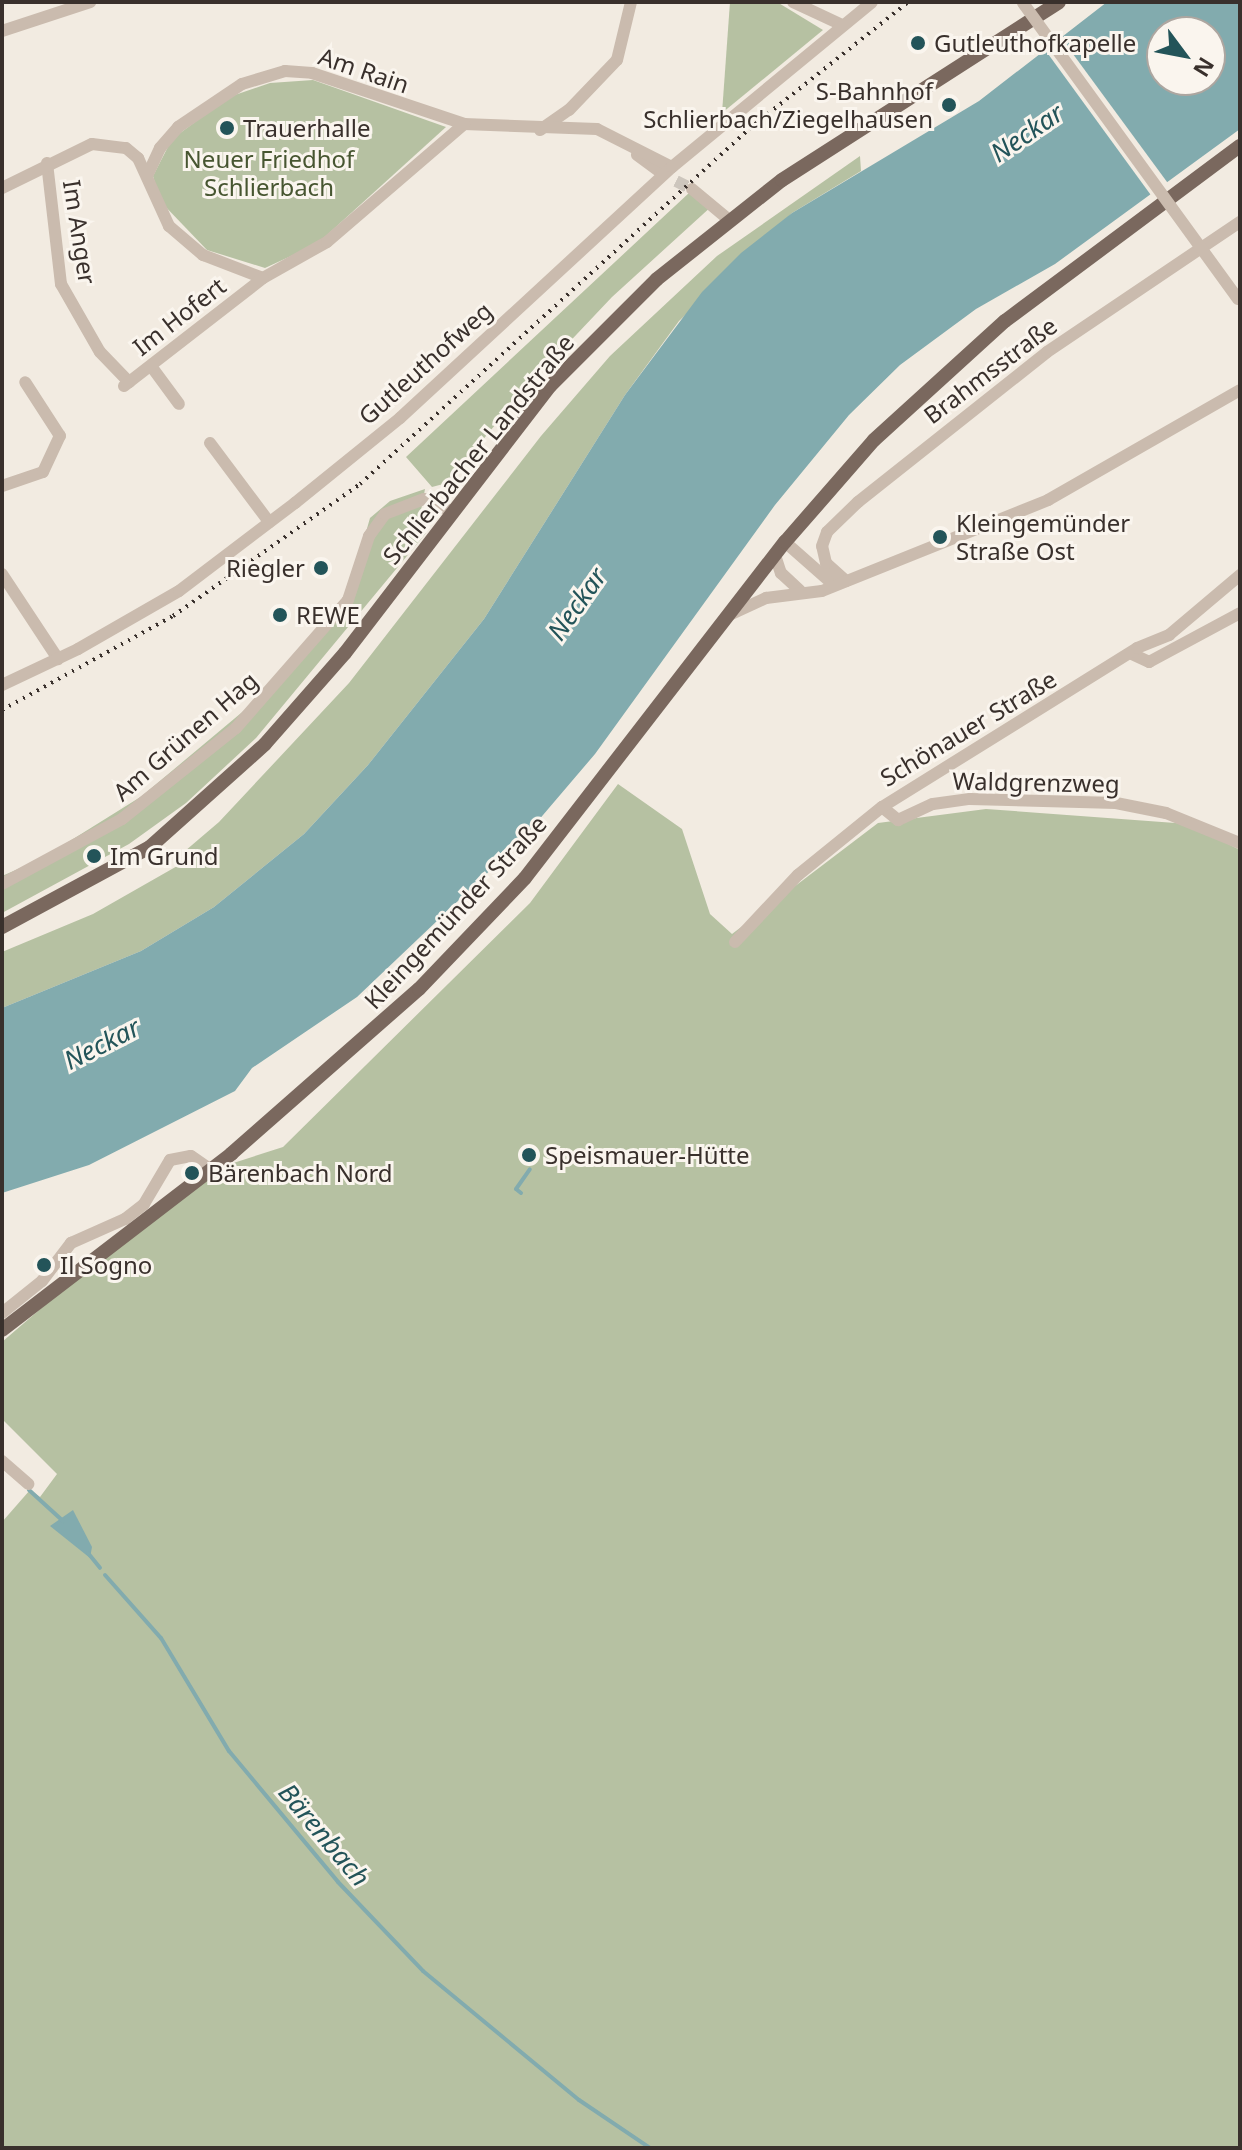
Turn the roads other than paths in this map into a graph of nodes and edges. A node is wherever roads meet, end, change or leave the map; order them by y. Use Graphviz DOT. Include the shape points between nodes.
graph roads {
  1 [pos="90,2"];
  2 [pos="631,2"];
  3 [pos="793,2"];
  4 [pos="872,2"];
  5 [pos="1022,2"];
  6 [pos="1059,2"];
  7 [pos="842,25"];
  8 [pos="2,31"];
  9 [pos="464,124"];
  10 [pos="539,130"];
  11 [pos="629,143"];
  12 [pos="1240,146"];
  13 [pos="47,163"];
  14 [pos="658,170"];
  15 [pos="673,175"];
  16 [pos="147,176"];
  17 [pos="2,188"];
  18 [pos="692,189"];
  19 [pos="728,219"];
  20 [pos="1240,222"];
  21 [pos="263,278"];
  22 [pos="1239,300"];
  23 [pos="151,366"];
  24 [pos="25,382"];
  25 [pos="125,385"];
  26 [pos="1240,390"];
  27 [pos="179,404"];
  28 [pos="210,443"];
  29 [pos="2,486"];
  30 [pos="453,512"];
  31 [pos="269,522"];
  32 [pos="780,548"];
  33 [pos="2,574"];
  34 [pos="1240,575"];
  35 [pos="840,583"];
  36 [pos="800,591"];
  37 [pos="1240,613"];
  38 [pos="729,615"];
  39 [pos="1132,654"];
  40 [pos="58,659"];
  41 [pos="2,685"];
  42 [pos="882,807"];
  43 [pos="1240,843"];
  44 [pos="2,884"];
  45 [pos="2,927"];
  46 [pos="735,942"];
  47 [pos="211,1170"];
  48 [pos="2,1313"];
  49 [pos="2,1330"];
  50 [pos="2,1461"];
  51 [pos="28,1484"];
  1 -- 8 [label="street"];
  2 -- 10 [label="street" via="617,60 569,110"];
  3 -- 7 [label="street"];
  4 -- 7 [label="street, Gutleuthofweg"];
  5 -- 22 [label="street, bridge"];
  6 -- 19 [label="main road, Schlierbacher Landstraße"];
  7 -- 15 [label="street, Gutleuthofweg"];
  9 -- 10 [label="street, Am Rain"];
  9 -- 16 [label="street, Am Rain" via="312,73 285,71 242,84 178,127"];
  9 -- 21 [label="street, Im Hofert" via="327,242"];
  10 -- 11 [label="street, Am Rain" via="597,129"];
  11 -- 14 [label="street"];
  11 -- 15 [label="street"];
  12 -- 32 [label="main road, Kleingemünder Straße" via="964,356 874,440"];
  13 -- 16 [label="street" via="92,144 115,146 138,158"];
  13 -- 17 [label="street"];
  13 -- 25 [label="street, Im Anger" via="61,284"];
  15 -- 31 [label="street, Gutleuthofweg" via="400,418"];
  16 -- 21 [label="street" via="169,226 203,255"];
  18 -- 19 [label="street"];
  19 -- 30 [label="main road, Schlierbacher Landstraße" via="622,310 565,370"];
  20 -- 35 [label="street, Brahmsstraße" via="1047,352 891,474 824,538 826,563"];
  21 -- 23 [label="street, Im Hofert"];
  23 -- 25 [label="street, Im Hofert"];
  23 -- 27 [label="street"];
  24 -- 29 [label="street" via="60,436 43,472"];
  26 -- 35 [label="street, Kleingemünder Straße" via="1048,500"];
  28 -- 31 [label="street"];
  30 -- 44 [label="street, Am Grünen Hag" via="424,499 385,514 369,536 348,600 236,728 122,819"];
  30 -- 45 [label="main road, Schlierbacher Landstraße" via="335,666 229,779 141,853"];
  31 -- 40 [label="street, Gutleuthofweg" via="179,591"];
  32 -- 35 [label="street"];
  32 -- 36 [label="street" via="781,573"];
  32 -- 38 [label="main road, Kleingemünder Straße"];
  33 -- 40 [label="street"];
  34 -- 39 [label="street, Schönauer Straße" via="1187,623"];
  35 -- 36 [label="street, Kleingemünder Straße"];
  36 -- 38 [label="street, Kleingemünder Straße" via="766,598"];
  37 -- 39 [label="street" via="1149,662"];
  38 -- 47 [label="main road, Kleingemünder Straße" via="515,888 419,989"];
  39 -- 42 [label="street, Schönauer Straße"];
  40 -- 41 [label="street, Gutleuthofweg"];
  42 -- 43 [label="street, Waldgrenzweg" via="898,820 933,804 970,799 1116,803 1166,813"];
  42 -- 46 [label="street, Schönauer Straße" via="798,875"];
  47 -- 48 [label="street" via="191,1156 170,1160 144,1204 125,1219 71,1243 42,1281"];
  47 -- 49 [label="main road, Kleingemünder Straße"];
  50 -- 51 [label="street"];
}
